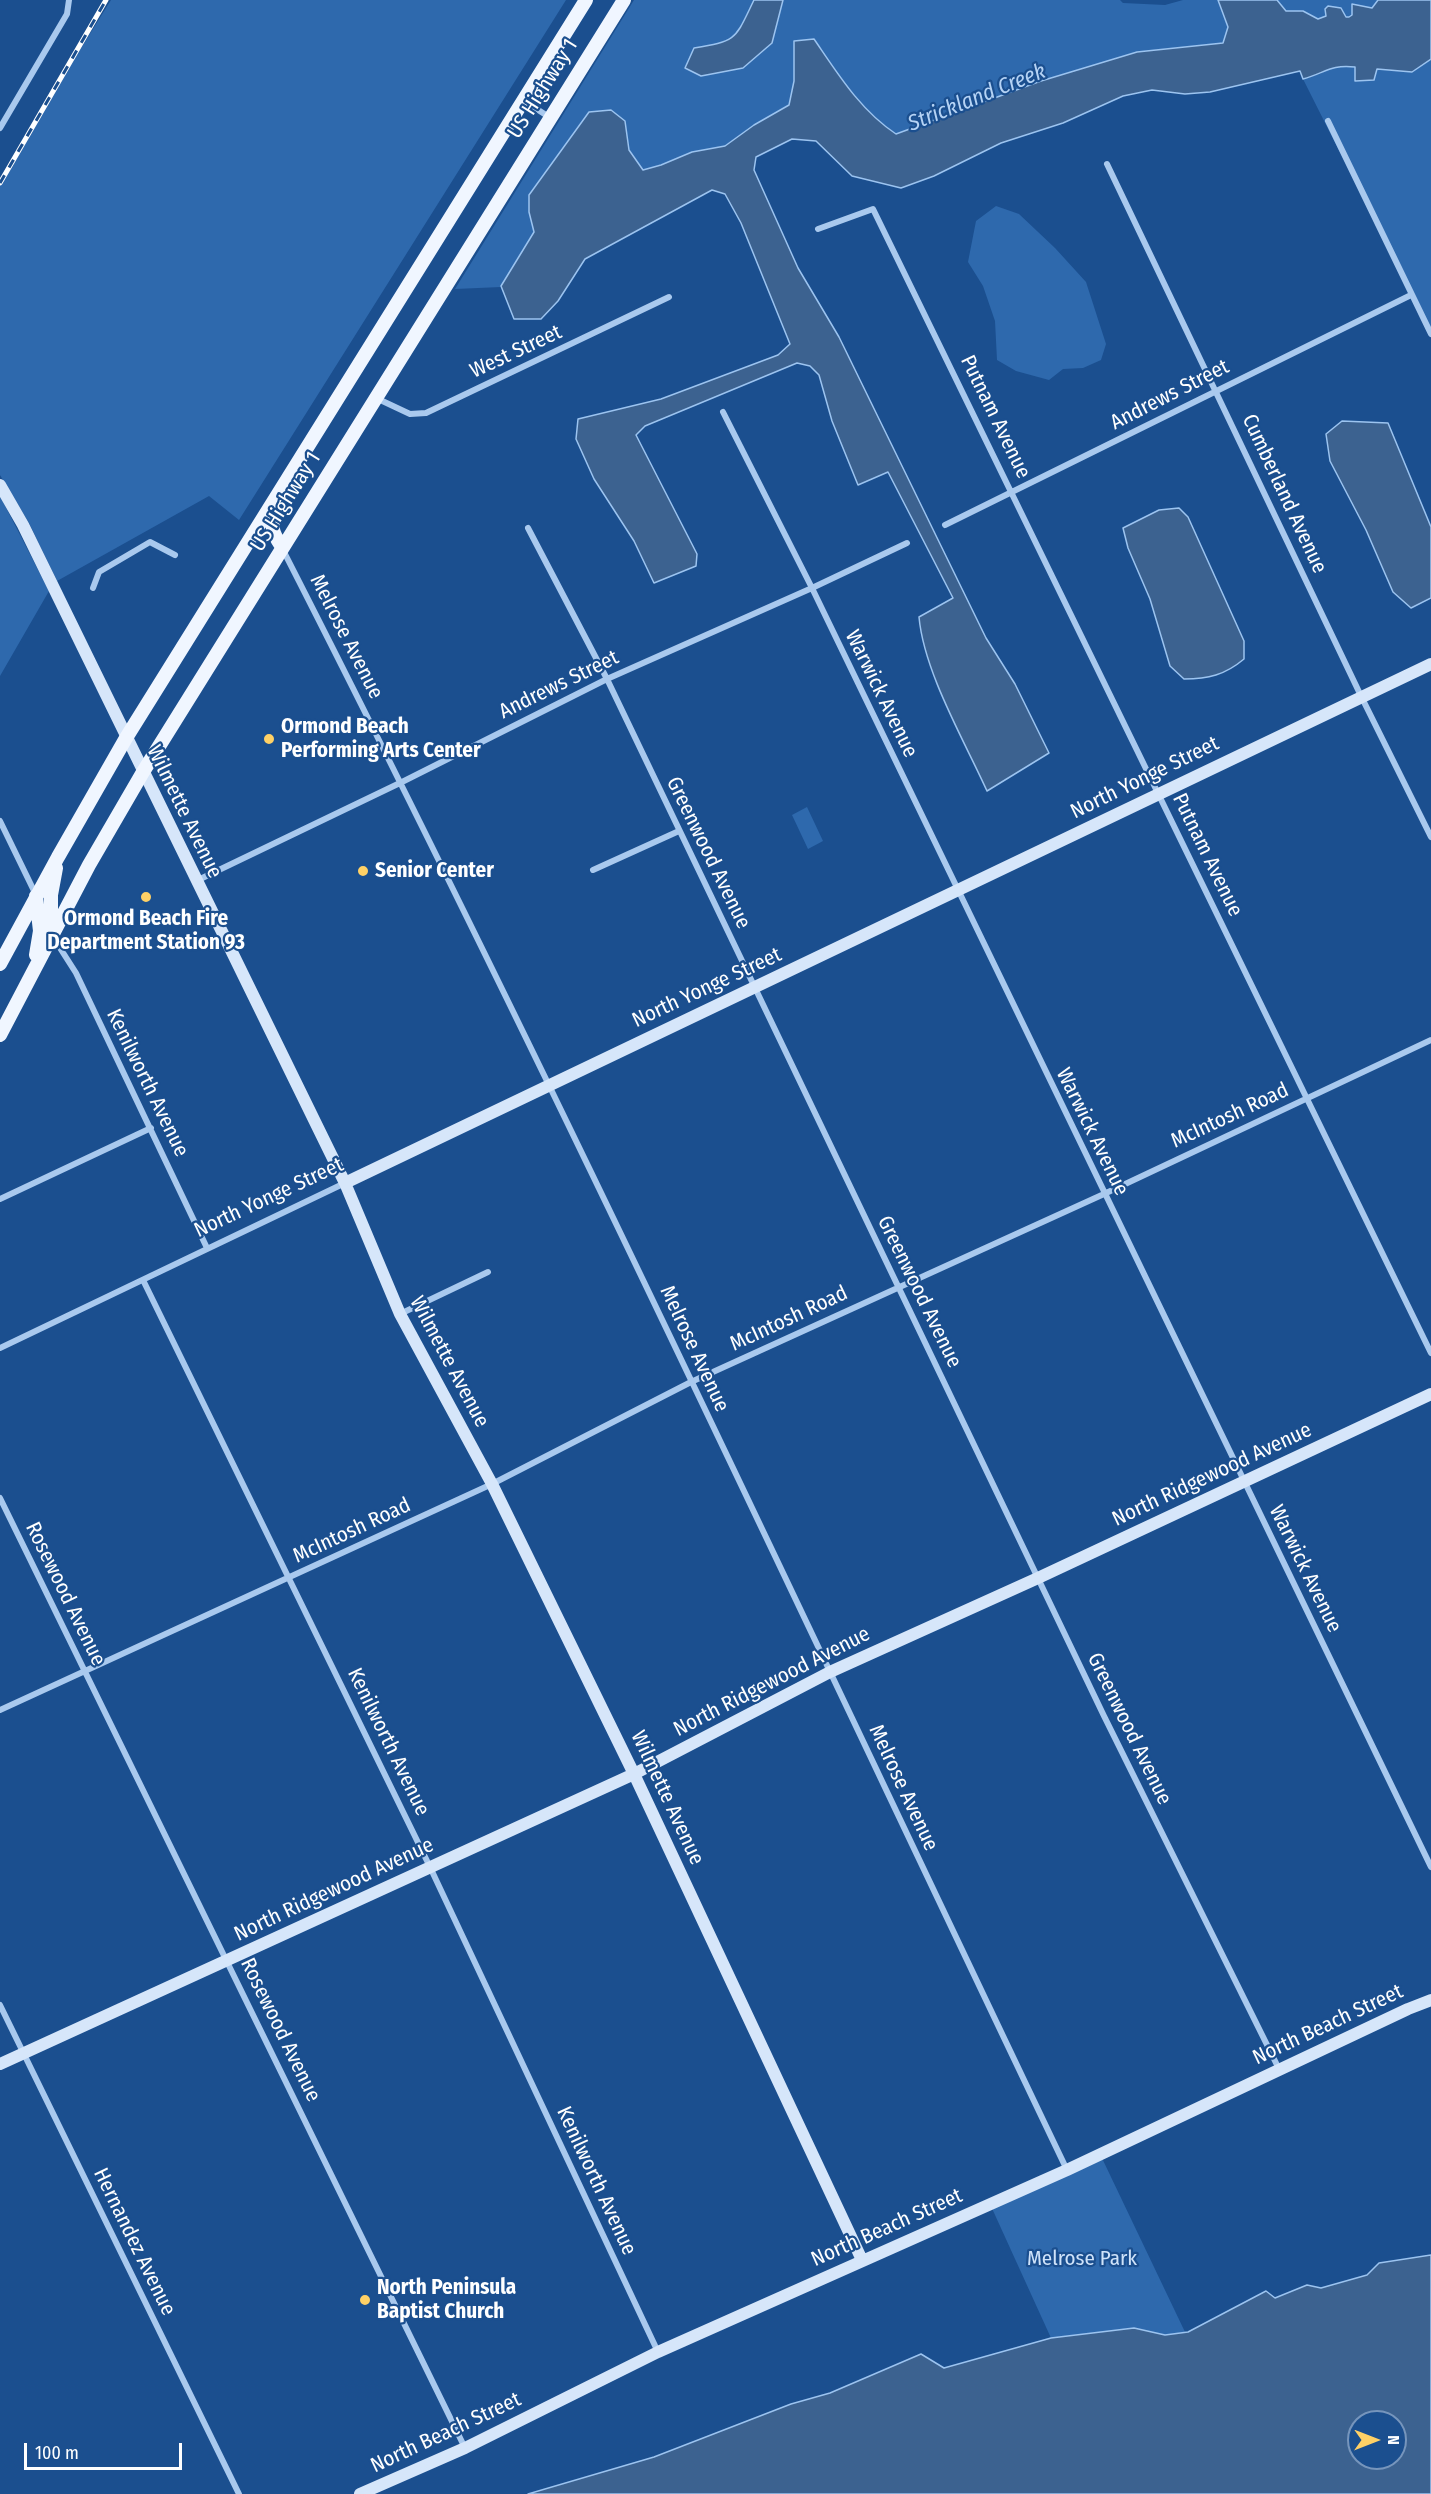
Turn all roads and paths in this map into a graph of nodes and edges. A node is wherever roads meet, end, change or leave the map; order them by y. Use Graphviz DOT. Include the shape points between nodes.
graph roads {
  1 [pos="69,0"];
  2 [pos="586,0"];
  3 [pos="624,0"];
  4 [pos="523,100"];
  5 [pos="550,118"];
  6 [pos="1328,121"];
  7 [pos="0,128"];
  8 [pos="1107,164"];
  9 [pos="818,229"];
  10 [pos="1411,295"];
  11 [pos="669,297"];
  12 [pos="1431,334"];
  13 [pos="1216,390"];
  14 [pos="375,398"];
  15 [pos="723,412"];
  16 [pos="0,485"];
  17 [pos="1013,493"];
  18 [pos="278,494"];
  19 [pos="945,525"];
  20 [pos="528,528"];
  21 [pos="907,543"];
  22 [pos="282,548"];
  23 [pos="175,555"];
  24 [pos="93,588"];
  25 [pos="812,588"];
  26 [pos="1431,664"];
  27 [pos="607,679"];
  28 [pos="1361,696"];
  29 [pos="126,738"];
  30 [pos="143,772"];
  31 [pos="402,782"];
  32 [pos="1159,793"];
  33 [pos="0,821"];
  34 [pos="679,831"];
  35 [pos="1431,837"];
  36 [pos="58,857"];
  37 [pos="593,870"];
  38 [pos="196,881"];
  39 [pos="957,890"];
  40 [pos="36,896"];
  41 [pos="51,934"];
  42 [pos="0,964"];
  43 [pos="34,969"];
  44 [pos="754,987"];
  45 [pos="0,1035"];
  46 [pos="1431,1040"];
  47 [pos="549,1084"];
  48 [pos="1308,1098"];
  49 [pos="152,1128"];
  50 [pos="345,1183"];
  51 [pos="1104,1194"];
  52 [pos="0,1199"];
  53 [pos="207,1248"];
  54 [pos="488,1272"];
  55 [pos="143,1280"];
  56 [pos="898,1287"];
  57 [pos="400,1314"];
  58 [pos="0,1348"];
  59 [pos="1431,1353"];
  60 [pos="691,1382"];
  61 [pos="1431,1394"];
  62 [pos="1244,1481"];
  63 [pos="492,1484"];
  64 [pos="0,1498"];
  65 [pos="288,1578"];
  66 [pos="1038,1578"];
  67 [pos="85,1670"];
  68 [pos="830,1672"];
  69 [pos="0,1710"];
  70 [pos="634,1774"];
  71 [pos="430,1867"];
  72 [pos="1431,1867"];
  73 [pos="227,1961"];
  74 [pos="1431,2000"];
  75 [pos="0,2005"];
  76 [pos="24,2055"];
  77 [pos="0,2064"];
  78 [pos="1280,2069"];
  79 [pos="1067,2170"];
  80 [pos="862,2260"];
  81 [pos="658,2352"];
  82 [pos="465,2448"];
  83 [pos="239,2494"];
  84 [pos="360,2494"];
  1 -- 7 [label="street" via="66,14"];
  2 -- 4 [label="main road, US Highway 1"];
  3 -- 5 [label="main road, US Highway 1"];
  4 -- 5 [label="street"];
  4 -- 18 [label="main road, US Highway 1"];
  5 -- 14 [label="main road, US Highway 1"];
  6 -- 10 [label="street"];
  8 -- 13 [label="street, Cumberland Avenue"];
  9 -- 17 [label="street, Putnam Avenue" via="873,209"];
  10 -- 12 [label="street"];
  10 -- 13 [label="street, Andrews Street"];
  11 -- 14 [label="street, West Street" via="426,413 410,414"];
  13 -- 17 [label="street, Andrews Street"];
  13 -- 28 [label="street, Cumberland Avenue"];
  14 -- 22 [label="main road, US Highway 1"];
  15 -- 25 [label="street, Warwick Avenue"];
  16 -- 29 [label="street, Wilmette Avenue"];
  17 -- 19 [label="street, Andrews Street"];
  17 -- 32 [label="street, Putnam Avenue"];
  18 -- 22 [label="main road" via="272,525 273,535"];
  18 -- 29 [label="main road, US Highway 1"];
  20 -- 27 [label="street, Greenwood Avenue"];
  21 -- 25 [label="street, Andrews Street"];
  22 -- 30 [label="main road, US Highway 1"];
  22 -- 31 [label="street, Melrose Avenue"];
  23 -- 24 [label="street" via="150,542 99,572"];
  25 -- 27 [label="street, Andrews Street"];
  25 -- 39 [label="street, Warwick Avenue"];
  26 -- 28 [label="street, North Yonge Street"];
  27 -- 31 [label="street, Andrews Street"];
  27 -- 34 [label="street, Greenwood Avenue"];
  28 -- 32 [label="street, North Yonge Street"];
  28 -- 35 [label="street, Cumberland Avenue"];
  29 -- 30 [label="street, Wilmette Avenue"];
  29 -- 36 [label="main road, US Highway 1"];
  30 -- 38 [label="street, Wilmette Avenue"];
  30 -- 41 [label="main road, US Highway 1"];
  31 -- 38 [label="street, Andrews Street"];
  31 -- 47 [label="street, Melrose Avenue"];
  32 -- 39 [label="street, North Yonge Street"];
  32 -- 48 [label="street, Putnam Avenue"];
  33 -- 40 [label="street"];
  34 -- 37 [label="street"];
  34 -- 44 [label="street, Greenwood Avenue"];
  36 -- 40 [label="main road, US Highway 1"];
  36 -- 41 [label="main road" via="51,895"];
  38 -- 50 [label="street, Wilmette Avenue"];
  39 -- 44 [label="street, North Yonge Street"];
  39 -- 51 [label="street, Warwick Avenue"];
  40 -- 42 [label="main road, US Highway 1"];
  40 -- 43 [label="main road" via="40,930"];
  41 -- 43 [label="main road, US Highway 1"];
  41 -- 49 [label="street, Kenilworth Avenue" via="76,973"];
  43 -- 45 [label="main road, US Highway 1"];
  44 -- 47 [label="street, North Yonge Street"];
  44 -- 56 [label="street, Greenwood Avenue"];
  46 -- 48 [label="street, McIntosh Road"];
  47 -- 50 [label="street, North Yonge Street"];
  47 -- 60 [label="street, Melrose Avenue"];
  48 -- 51 [label="street, McIntosh Road"];
  48 -- 59 [label="street, Putnam Avenue"];
  49 -- 52 [label="street"];
  49 -- 53 [label="street, Kenilworth Avenue"];
  50 -- 53 [label="street, North Yonge Street"];
  50 -- 57 [label="street, Wilmette Avenue"];
  51 -- 56 [label="street, McIntosh Road"];
  51 -- 62 [label="street, Warwick Avenue"];
  53 -- 55 [label="street, North Yonge Street"];
  54 -- 57 [label="street"];
  55 -- 58 [label="street, North Yonge Street"];
  55 -- 65 [label="street, Kenilworth Avenue"];
  56 -- 60 [label="street, McIntosh Road"];
  56 -- 66 [label="street, Greenwood Avenue"];
  57 -- 63 [label="street, Wilmette Avenue"];
  60 -- 63 [label="street, McIntosh Road"];
  60 -- 68 [label="street, Melrose Avenue"];
  61 -- 62 [label="street, North Ridgewood Avenue"];
  62 -- 66 [label="street, North Ridgewood Avenue"];
  62 -- 72 [label="street, Warwick Avenue"];
  63 -- 65 [label="street, McIntosh Road"];
  63 -- 70 [label="street, Wilmette Avenue"];
  64 -- 67 [label="street, Rosewood Avenue"];
  65 -- 67 [label="street, McIntosh Road"];
  65 -- 71 [label="street, Kenilworth Avenue"];
  66 -- 68 [label="street, North Ridgewood Avenue"];
  66 -- 78 [label="street, Greenwood Avenue"];
  67 -- 69 [label="street, McIntosh Road"];
  67 -- 73 [label="street, Rosewood Avenue"];
  68 -- 70 [label="street, North Ridgewood Avenue"];
  68 -- 79 [label="street, Melrose Avenue"];
  70 -- 71 [label="street, North Ridgewood Avenue"];
  70 -- 80 [label="street, Wilmette Avenue"];
  71 -- 73 [label="street, North Ridgewood Avenue"];
  71 -- 81 [label="street, Kenilworth Avenue"];
  73 -- 76 [label="street, North Ridgewood Avenue"];
  73 -- 82 [label="street, Rosewood Avenue"];
  74 -- 78 [label="street, North Beach Street"];
  75 -- 76 [label="street, Hernandez Avenue"];
  76 -- 77 [label="street, North Ridgewood Avenue"];
  76 -- 83 [label="street, Hernandez Avenue"];
  78 -- 79 [label="street, North Beach Street"];
  79 -- 80 [label="street, North Beach Street"];
  80 -- 81 [label="street, North Beach Street"];
  81 -- 82 [label="street, North Beach Street"];
  82 -- 84 [label="street, North Beach Street"];
}
